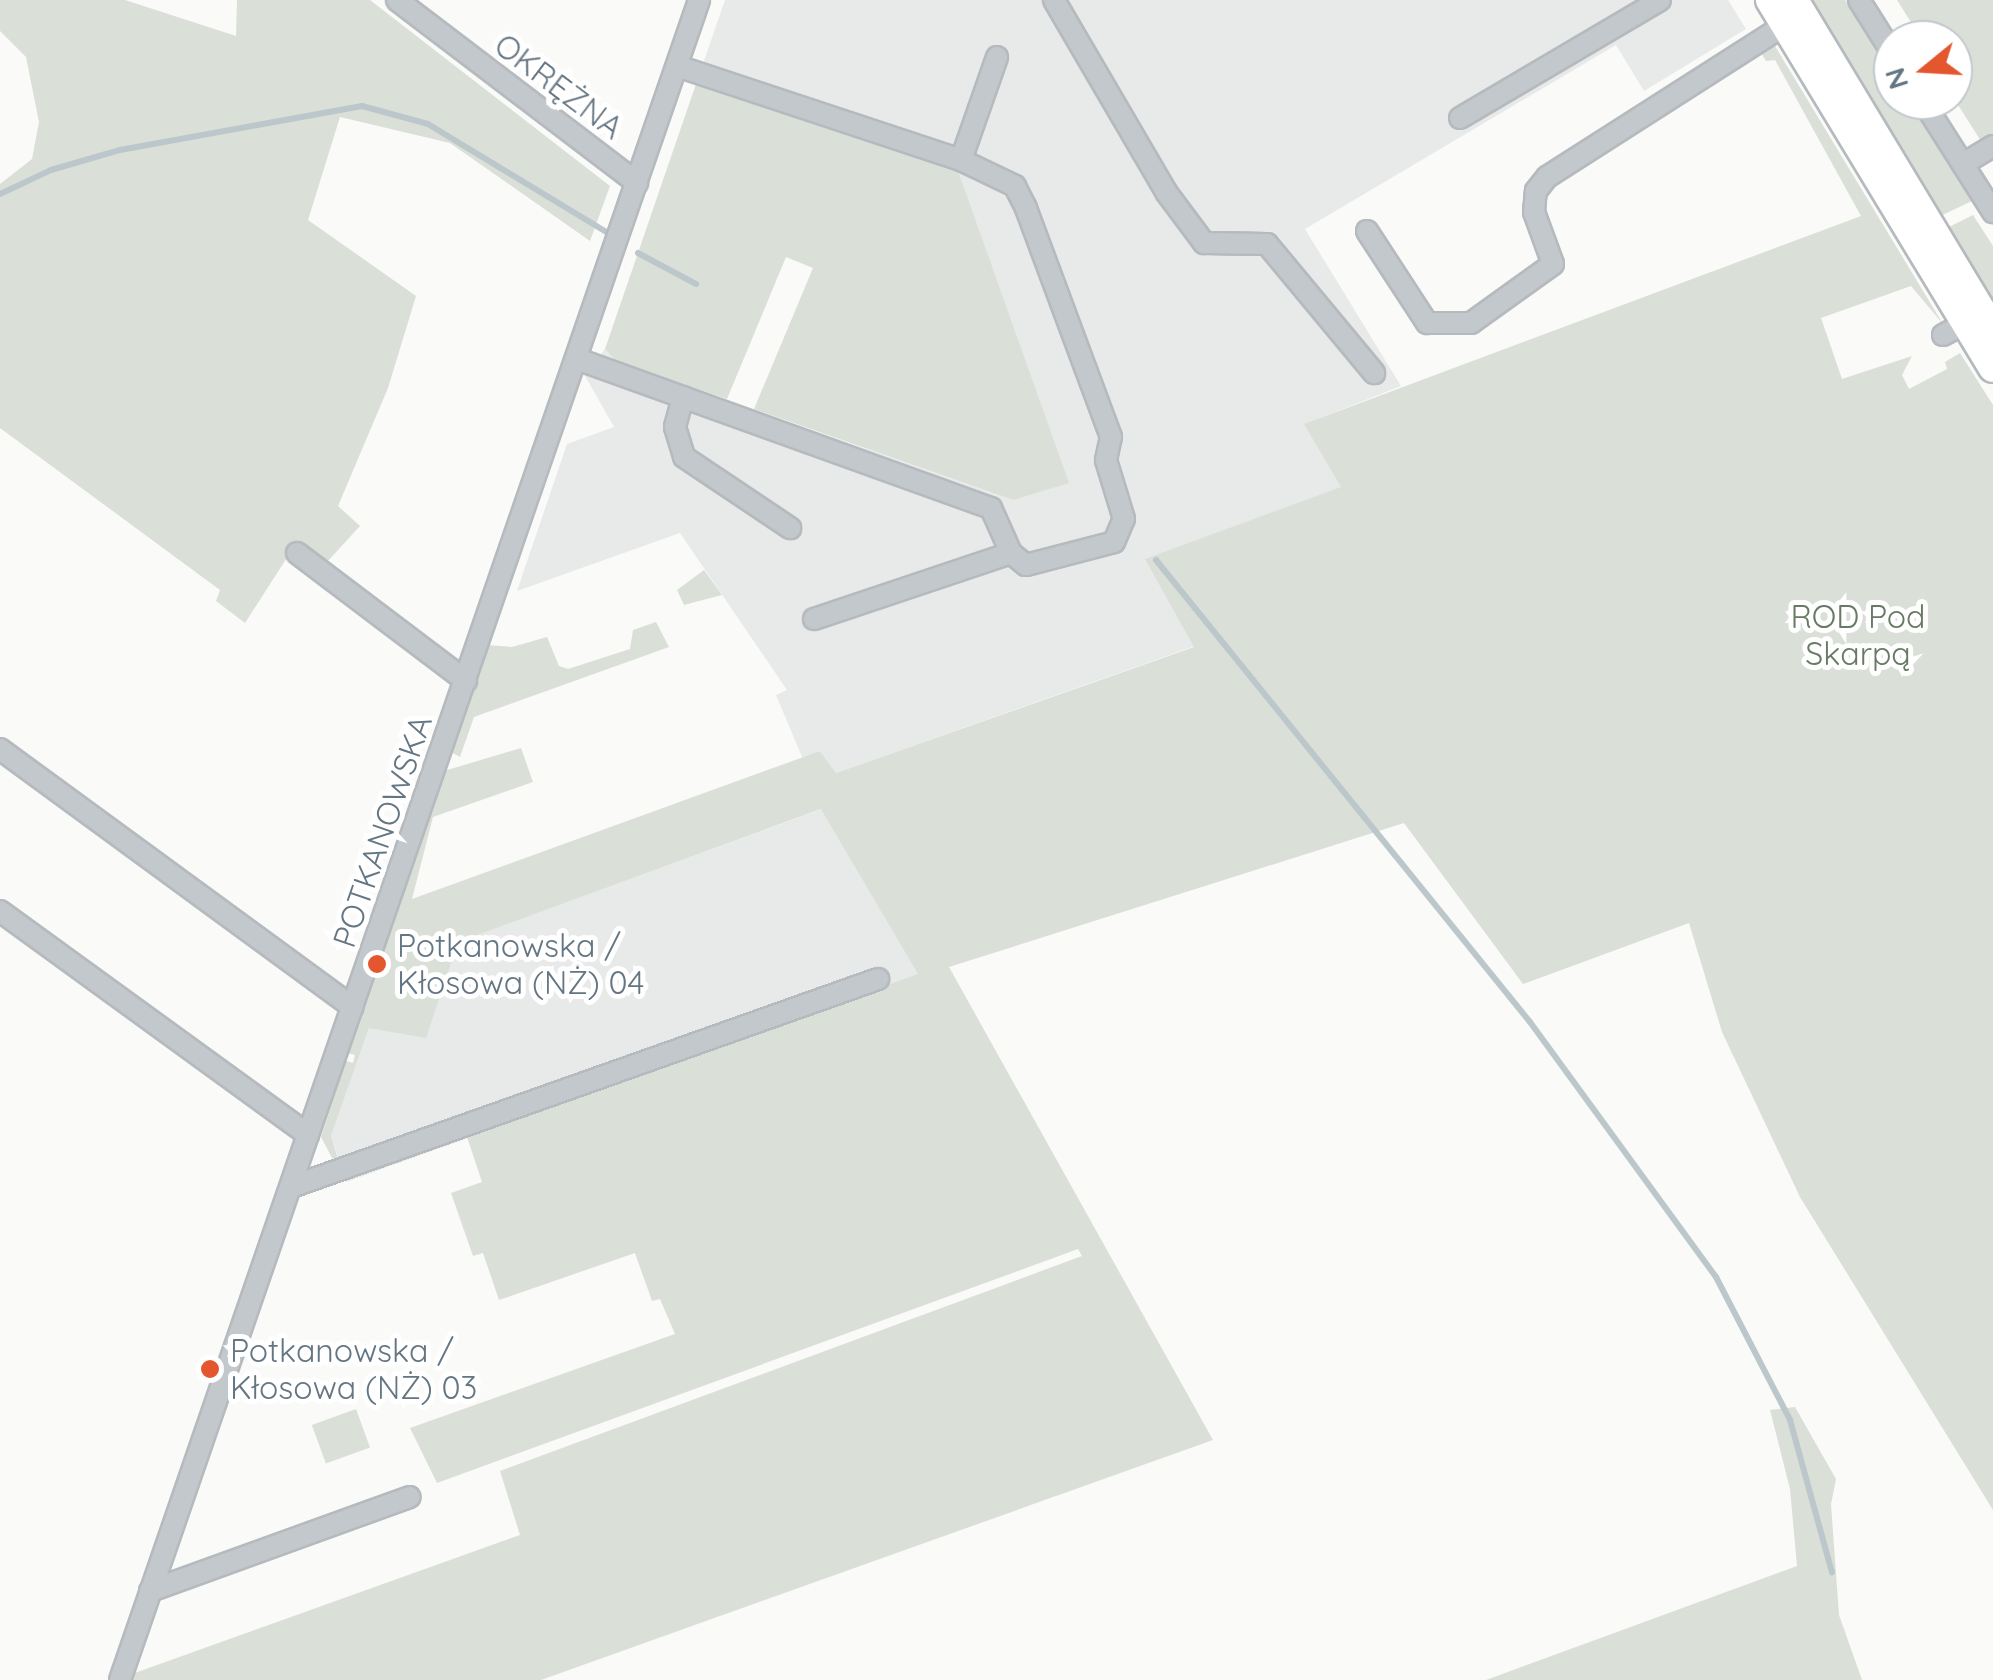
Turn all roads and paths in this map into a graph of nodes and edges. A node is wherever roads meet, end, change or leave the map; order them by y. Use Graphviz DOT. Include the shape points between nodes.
graph roads {
  1 [pos="397,0"];
  2 [pos="700,0"];
  3 [pos="1054,0"];
  4 [pos="1660,0"];
  5 [pos="1770,0"];
  6 [pos="1859,0"];
  7 [pos="1794,13"];
  8 [pos="1873,22"];
  9 [pos="997,57"];
  10 [pos="677,66"];
  11 [pos="1460,118"];
  12 [pos="1935,120"];
  13 [pos="1993,146"];
  14 [pos="960,160"];
  15 [pos="1963,164"];
  16 [pos="637,183"];
  17 [pos="1993,212"];
  18 [pos="1367,231"];
  19 [pos="1971,325"];
  20 [pos="577,359"];
  21 [pos="1993,368"];
  22 [pos="1374,374"];
  23 [pos="683,397"];
  24 [pos="790,528"];
  25 [pos="297,553"];
  26 [pos="1011,553"];
  27 [pos="814,619"];
  28 [pos="466,681"];
  29 [pos="0,749"];
  30 [pos="0,912"];
  31 [pos="878,979"];
  32 [pos="353,1007"];
  33 [pos="308,1135"];
  34 [pos="290,1187"];
  35 [pos="410,1498"];
  36 [pos="150,1591"];
  37 [pos="120,1680"];
  1 -- 16 [label="street, OKRĘŻNA"];
  2 -- 10 [label="street, POTKANOWSKA"];
  3 -- 22 [label="street" via="1166,192 1204,243 1267,244"];
  4 -- 11 [label="street"];
  5 -- 7 [label="main road"];
  6 -- 8 [label="street"];
  7 -- 18 [label="street" via="1547,177 1536,191 1534,212 1553,264 1471,322 1426,324"];
  7 -- 19 [label="main road"];
  9 -- 14 [label="street"];
  10 -- 14 [label="street"];
  10 -- 16 [label="street, POTKANOWSKA"];
  12 -- 15 [label="street"];
  13 -- 15 [label="street"];
  14 -- 26 [label="street" via="1015,186 1026,208 1110,437 1106,460 1124,520 1114,542 1042,565"];
  15 -- 17 [label="street"];
  16 -- 20 [label="street, POTKANOWSKA"];
  19 -- 21 [label="main road"];
  20 -- 23 [label="street"];
  20 -- 28 [label="street, POTKANOWSKA"];
  23 -- 24 [label="street" via="674,427 684,457"];
  23 -- 26 [label="street" via="991,508"];
  25 -- 28 [label="street"];
  26 -- 27 [label="street"];
  28 -- 32 [label="street, POTKANOWSKA"];
  29 -- 32 [label="street"];
  30 -- 33 [label="street"];
  31 -- 34 [label="street"];
  32 -- 33 [label="street, POTKANOWSKA"];
  33 -- 34 [label="street, POTKANOWSKA"];
  34 -- 36 [label="street, POTKANOWSKA"];
  35 -- 36 [label="street"];
  36 -- 37 [label="street, POTKANOWSKA"];
}
